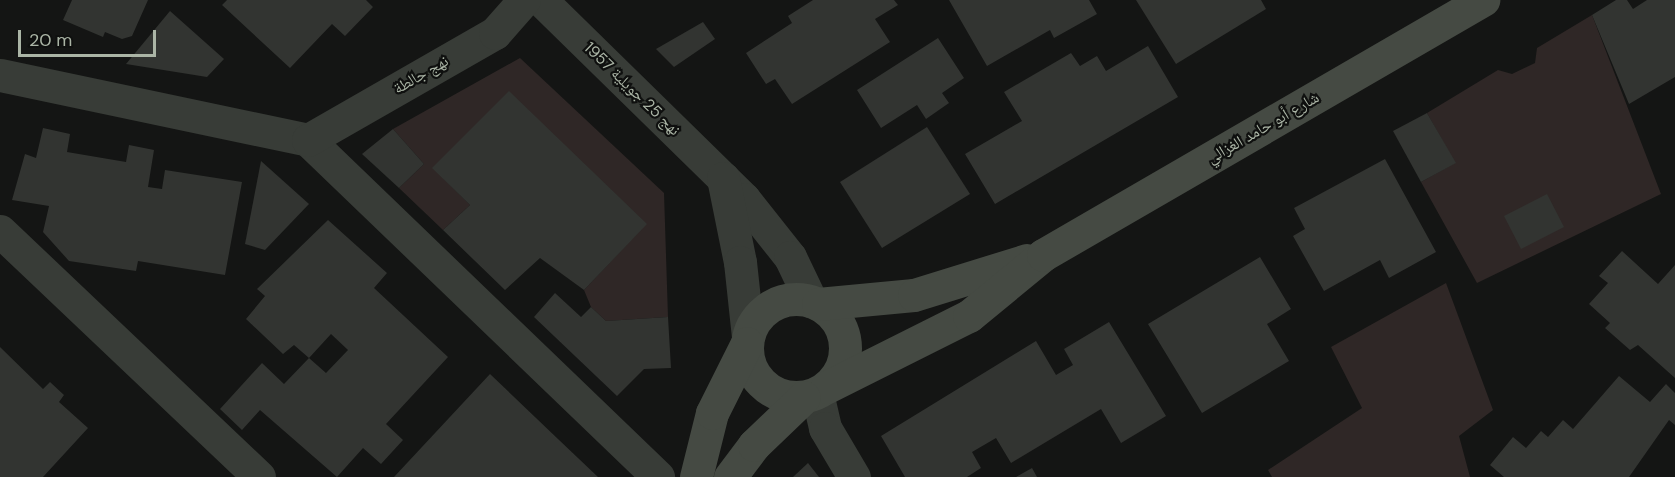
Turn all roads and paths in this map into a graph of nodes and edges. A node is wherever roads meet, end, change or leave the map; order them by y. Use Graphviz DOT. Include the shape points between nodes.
graph roads {
  1 [pos="524,0"];
  2 [pos="541,0"];
  3 [pos="1483,0"];
  4 [pos="0,75"];
  5 [pos="308,140"];
  6 [pos="723,178"];
  7 [pos="0,231"];
  8 [pos="1043,255"];
  9 [pos="815,302"];
  10 [pos="748,340"];
  11 [pos="816,392"];
  12 [pos="259,477"];
  13 [pos="658,477"];
  14 [pos="696,477"];
  15 [pos="730,477"];
  16 [pos="854,477"];
  1 -- 5 [label="street, نهج جالطة" via="495,33"];
  2 -- 6 [label="street, نهج 25 جويلية 1957"];
  3 -- 8 [label="main road, شارع أبو حامد الغزالي"];
  4 -- 5 [label="street"];
  5 -- 13 [label="street"];
  6 -- 9 [label="street, نهج 25 جويلية 1957" via="790,257"];
  6 -- 10 [label="street" via="740,262"];
  7 -- 12 [label="street"];
  8 -- 9 [label="main road, شارع أبو حامد الغزالي" via="914,295"];
  8 -- 11 [label="main road, شارع أبو حامد الغزالي" via="969,316"];
  9 -- 10 [label="main road" via="794,298 765,310"];
  9 -- 11 [label="main road" via="839,323 845,344 843,364"];
  10 -- 11 [label="main road" via="753,372 762,384 775,393"];
  10 -- 14 [label="main road" via="712,413"];
  11 -- 15 [label="main road, شارع أبو حامد الغزالي" via="754,445"];
  11 -- 16 [label="street" via="825,428"];
}
